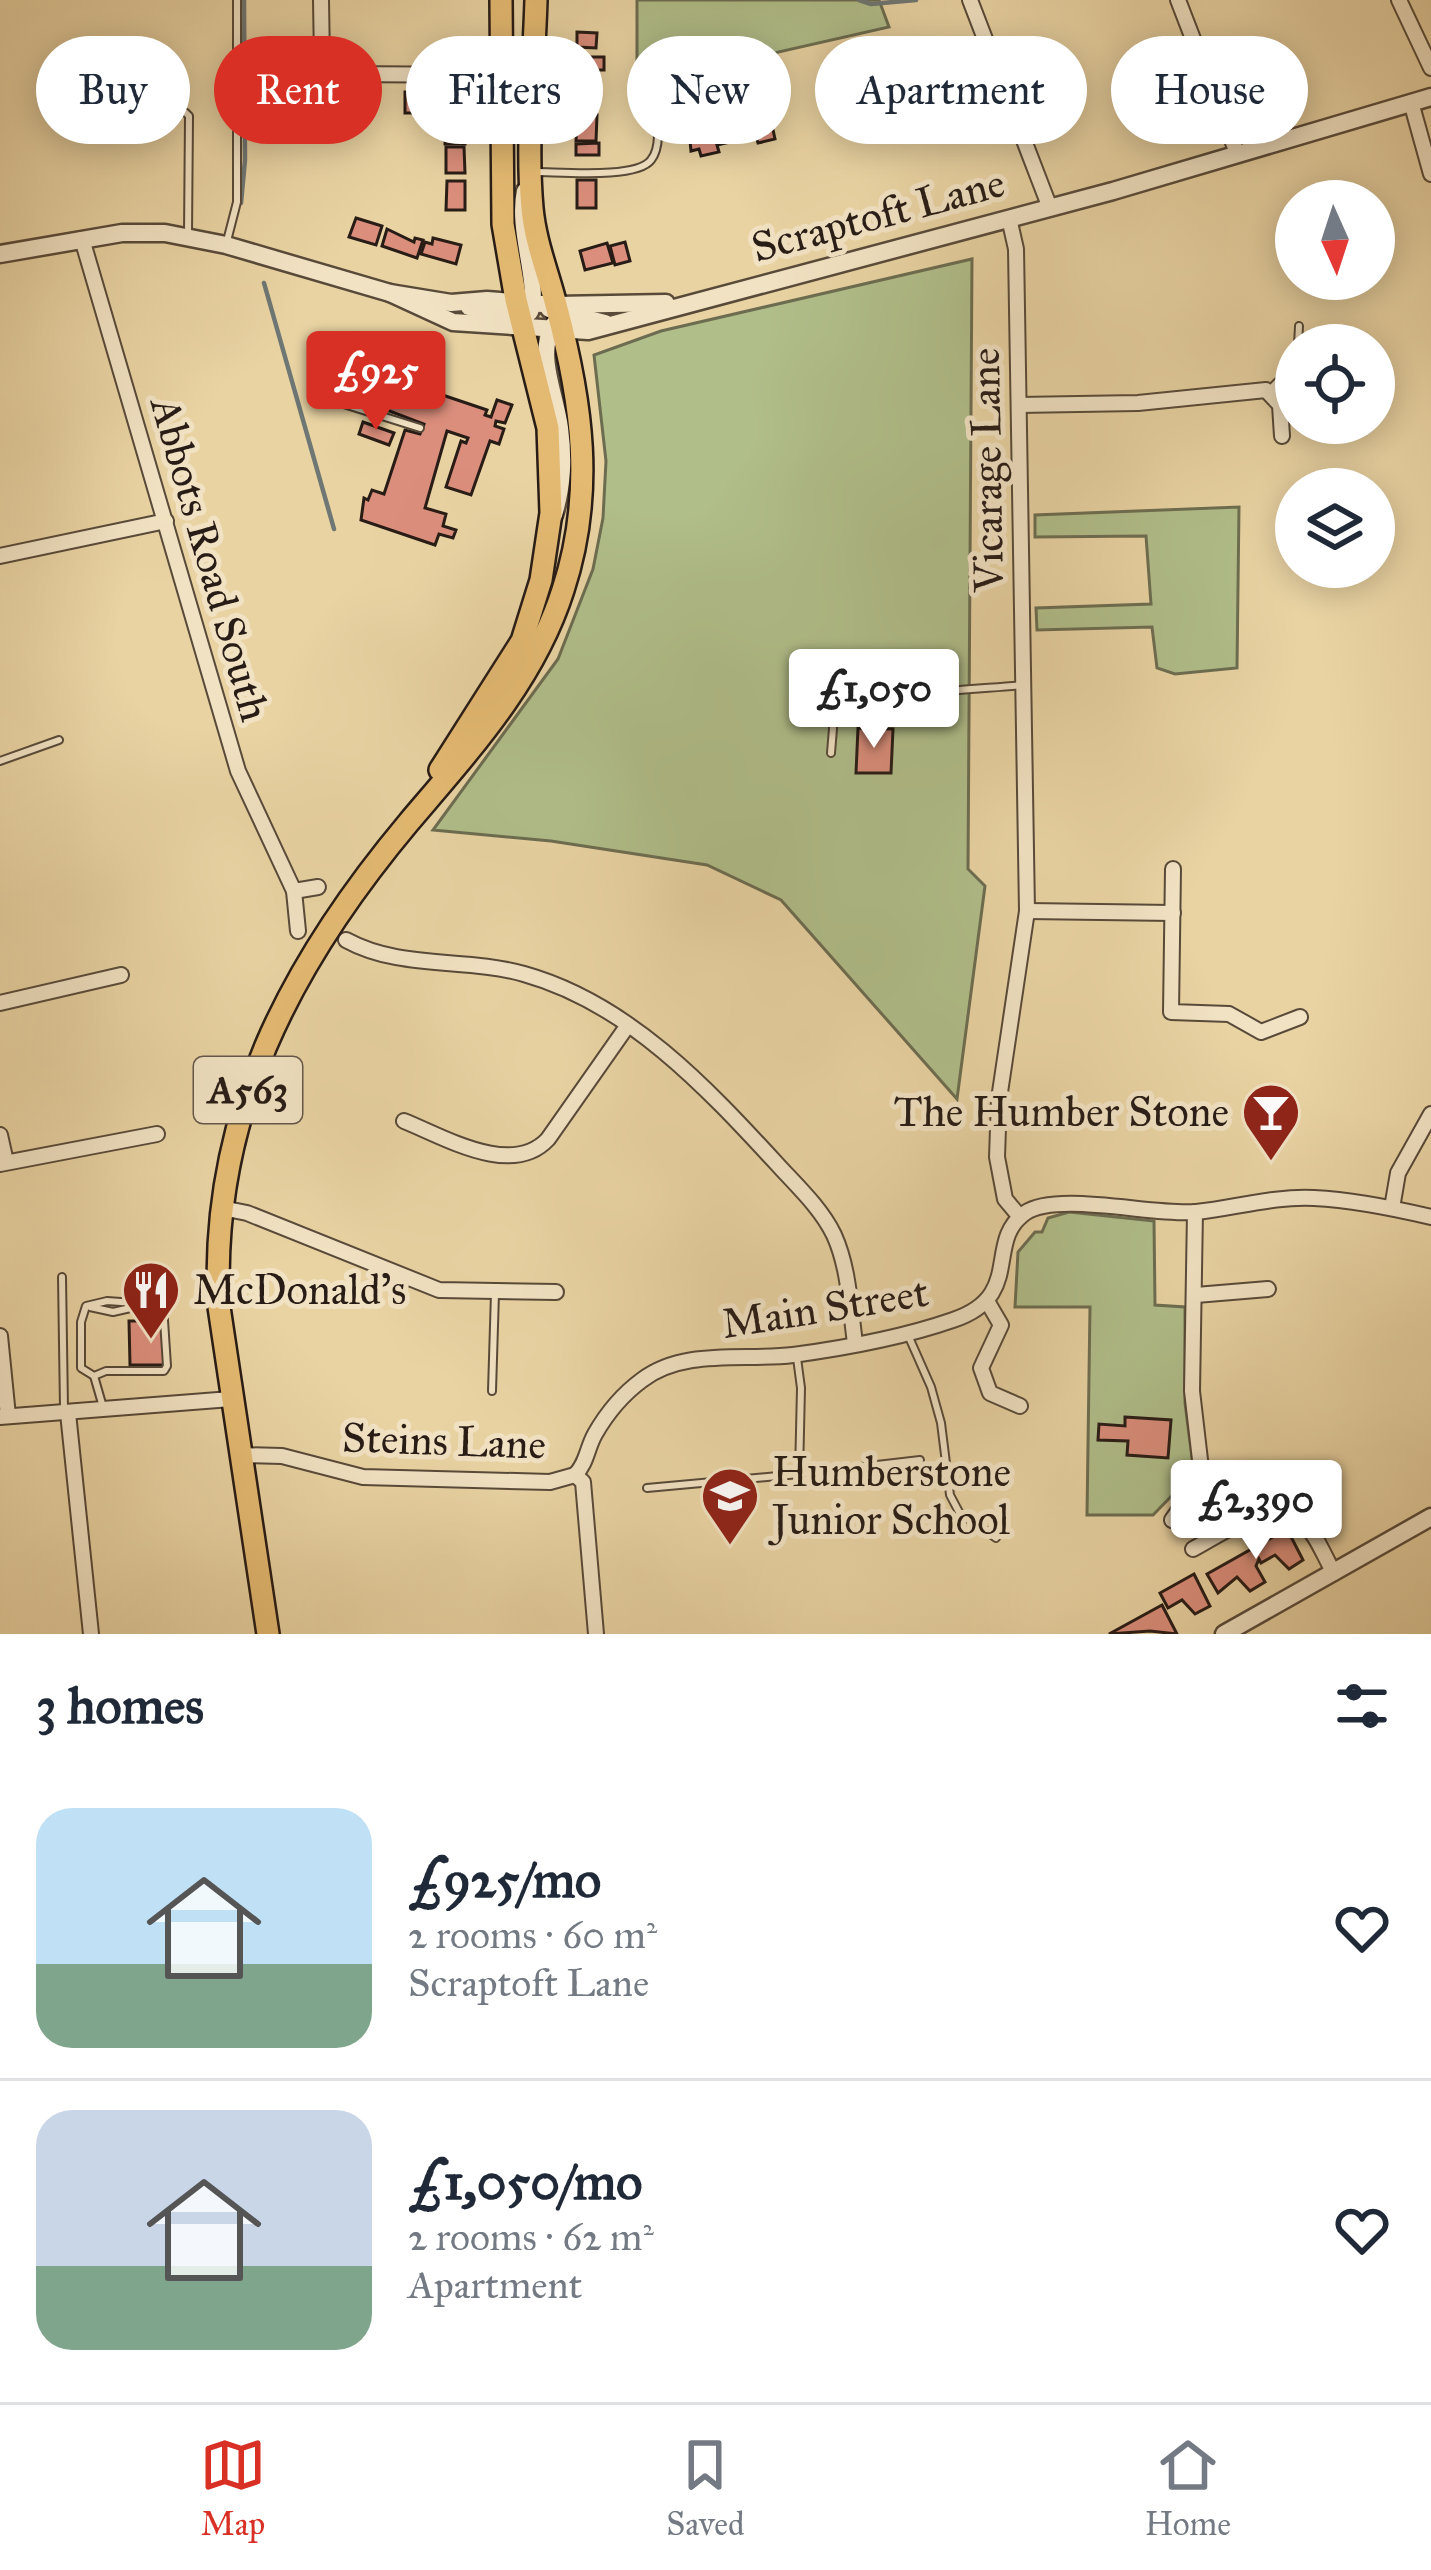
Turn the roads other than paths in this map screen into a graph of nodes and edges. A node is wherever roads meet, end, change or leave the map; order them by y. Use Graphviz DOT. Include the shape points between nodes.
graph roads {
  1 [pos="237,0"];
  2 [pos="321,0"];
  3 [pos="501,0"];
  4 [pos="536,0"];
  5 [pos="970,0"];
  6 [pos="1178,0"];
  7 [pos="1400,0"];
  8 [pos="501,36"];
  9 [pos="1431,68"];
  10 [pos="406,74"];
  11 [pos="1431,97"];
  12 [pos="1411,102"];
  13 [pos="189,144"];
  14 [pos="501,144"];
  15 [pos="657,144"];
  16 [pos="1237,153"];
  17 [pos="1431,174"];
  18 [pos="531,176"];
  19 [pos="1050,208"];
  20 [pos="1009,218"];
  21 [pos="188,236"];
  22 [pos="82,238"];
  23 [pos="226,245"];
  24 [pos="0,254"];
  25 [pos="390,293"];
  26 [pos="689,302"];
  27 [pos="543,315"];
  28 [pos="1275,390"];
  29 [pos="1272,393"];
  30 [pos="1275,397"];
  31 [pos="334,400"];
  32 [pos="1019,406"];
  33 [pos="420,428"];
  34 [pos="166,521"];
  35 [pos="0,556"];
  36 [pos="1024,685"];
  37 [pos="59,740"];
  38 [pos="831,753"];
  39 [pos="0,761"];
  40 [pos="408,824"];
  41 [pos="1173,869"];
  42 [pos="318,887"];
  43 [pos="294,891"];
  44 [pos="1027,911"];
  45 [pos="1173,913"];
  46 [pos="298,931"];
  47 [pos="346,940"];
  48 [pos="121,975"];
  49 [pos="0,1003"];
  50 [pos="1300,1017"];
  51 [pos="628,1025"];
  52 [pos="1431,1114"];
  53 [pos="404,1121"];
  54 [pos="157,1134"];
  55 [pos="0,1135"];
  56 [pos="3,1163"];
  57 [pos="222,1208"];
  58 [pos="1392,1208"];
  59 [pos="1195,1212"];
  60 [pos="1020,1217"];
  61 [pos="1431,1217"];
  62 [pos="62,1277"];
  63 [pos="1268,1289"];
  64 [pos="495,1292"];
  65 [pos="556,1292"];
  66 [pos="1196,1294"];
  67 [pos="987,1301"];
  68 [pos="907,1332"];
  69 [pos="0,1336"];
  70 [pos="855,1342"];
  71 [pos="796,1355"];
  72 [pos="94,1376"];
  73 [pos="492,1391"];
  74 [pos="231,1400"];
  75 [pos="1020,1406"];
  76 [pos="104,1411"];
  77 [pos="66,1413"];
  78 [pos="4,1416"];
  79 [pos="239,1455"];
  80 [pos="920,1460"];
  81 [pos="799,1474"];
  82 [pos="575,1475"];
  83 [pos="647,1488"];
  84 [pos="1431,1517"];
  85 [pos="1172,1520"];
  86 [pos="996,1538"];
  87 [pos="1192,1549"];
  88 [pos="1334,1573"];
  89 [pos="91,1634"];
  90 [pos="268,1634"];
  91 [pos="596,1634"];
  92 [pos="1224,1634"];
  1 -- 23 [label="lane" via="237,202"];
  2 -- 10 [label="street" via="322,60 334,74"];
  3 -- 8 [label="highway, A563"];
  4 -- 18 [label="highway, A563"];
  5 -- 19 [label="street"];
  6 -- 16 [label="street"];
  7 -- 9 [label="street"];
  11 -- 12 [label="street, Scraptoft Lane"];
  12 -- 16 [label="street, Scraptoft Lane"];
  12 -- 17 [label="street"];
  13 -- 21 [label="lane"];
  14 -- 27 [label="highway, A563" via="502,208"];
  15 -- 18 [label="lane" via="637,171"];
  16 -- 19 [label="street, Scraptoft Lane"];
  18 -- 27 [label="highway, A563"];
  19 -- 20 [label="street, Scraptoft Lane"];
  20 -- 26 [label="street, Scraptoft Lane"];
  20 -- 32 [label="street, Vicarage Lane"];
  21 -- 22 [label="street, Scraptoft Lane"];
  21 -- 23 [label="street, Scraptoft Lane"];
  22 -- 24 [label="street, Scraptoft Lane"];
  22 -- 34 [label="street, Abbots Road South"];
  23 -- 25 [label="street, Scraptoft Lane"];
  25 -- 27 [label="street, Scraptoft Lane"];
  25 -- 27 [label="street, Scraptoft Lane" via="444,320 496,326"];
  26 -- 27 [label="street, Scraptoft Lane" via="580,304"];
  26 -- 27 [label="street, Scraptoft Lane" via="588,331"];
  27 -- 40 [label="highway, A563" via="549,533 541,580 522,641"];
  27 -- 40 [label="highway, A563" via="581,420 578,534 540,647 474,748"];
  28 -- 29 [label="street"];
  29 -- 30 [label="street"];
  29 -- 32 [label="street"];
  31 -- 33 [label="lane"];
  32 -- 36 [label="street, Vicarage Lane"];
  34 -- 35 [label="street"];
  34 -- 43 [label="street, Abbots Road South" via="238,771"];
  36 -- 38 [label="lane" via="848,708 834,716"];
  36 -- 44 [label="street, Vicarage Lane"];
  37 -- 39 [label="lane"];
  40 -- 57 [label="highway, A563" via="290,989 239,1117"];
  41 -- 45 [label="street"];
  42 -- 43 [label="street"];
  43 -- 46 [label="street, Abbots Road South"];
  44 -- 45 [label="street"];
  44 -- 60 [label="street, Vicarage Lane" via="998,1118 1001,1187"];
  45 -- 50 [label="street" via="1172,1012 1224,1013 1261,1032"];
  47 -- 51 [label="street" via="390,958 526,974"];
  48 -- 49 [label="street"];
  51 -- 53 [label="street" via="530,1153 507,1156"];
  51 -- 70 [label="street" via="730,1112 823,1216 841,1254"];
  52 -- 58 [label="street" via="1398,1173"];
  54 -- 56 [label="street"];
  55 -- 56 [label="street"];
  57 -- 64 [label="street" via="439,1290"];
  57 -- 74 [label="highway, A563" via="218,1290"];
  58 -- 59 [label="street" via="1273,1198"];
  58 -- 61 [label="street"];
  59 -- 60 [label="street" via="1052,1206"];
  59 -- 66 [label="street"];
  60 -- 67 [label="street, Main Street"];
  62 -- 77 [label="lane"];
  63 -- 66 [label="street"];
  64 -- 65 [label="street"];
  64 -- 73 [label="lane"];
  66 -- 85 [label="street" via="1192,1391 1202,1478"];
  67 -- 68 [label="street, Main Street" via="962,1318"];
  67 -- 75 [label="street" via="1001,1325 981,1367 990,1393"];
  68 -- 70 [label="street, Main Street"];
  68 -- 86 [label="lane" via="941,1424 950,1495 959,1512"];
  69 -- 78 [label="street"];
  70 -- 71 [label="street, Main Street"];
  71 -- 81 [label="lane"];
  71 -- 82 [label="street, Main Street" via="665,1366 614,1405"];
  72 -- 72 [label="lane" via="81,1368 86,1306 113,1312 164,1305 164,1371"];
  72 -- 76 [label="lane"];
  74 -- 76 [label="street"];
  74 -- 79 [label="highway, A563"];
  76 -- 77 [label="street"];
  77 -- 78 [label="street"];
  77 -- 89 [label="street"];
  79 -- 82 [label="street, Steins Lane" via="282,1456 363,1477 550,1482"];
  79 -- 90 [label="highway, A563"];
  80 -- 81 [label="lane"];
  81 -- 83 [label="lane"];
  82 -- 91 [label="street" via="583,1482"];
  84 -- 88 [label="street"];
  87 -- 88 [label="street" via="1243,1522 1279,1515 1306,1525"];
  88 -- 92 [label="street"];
}
